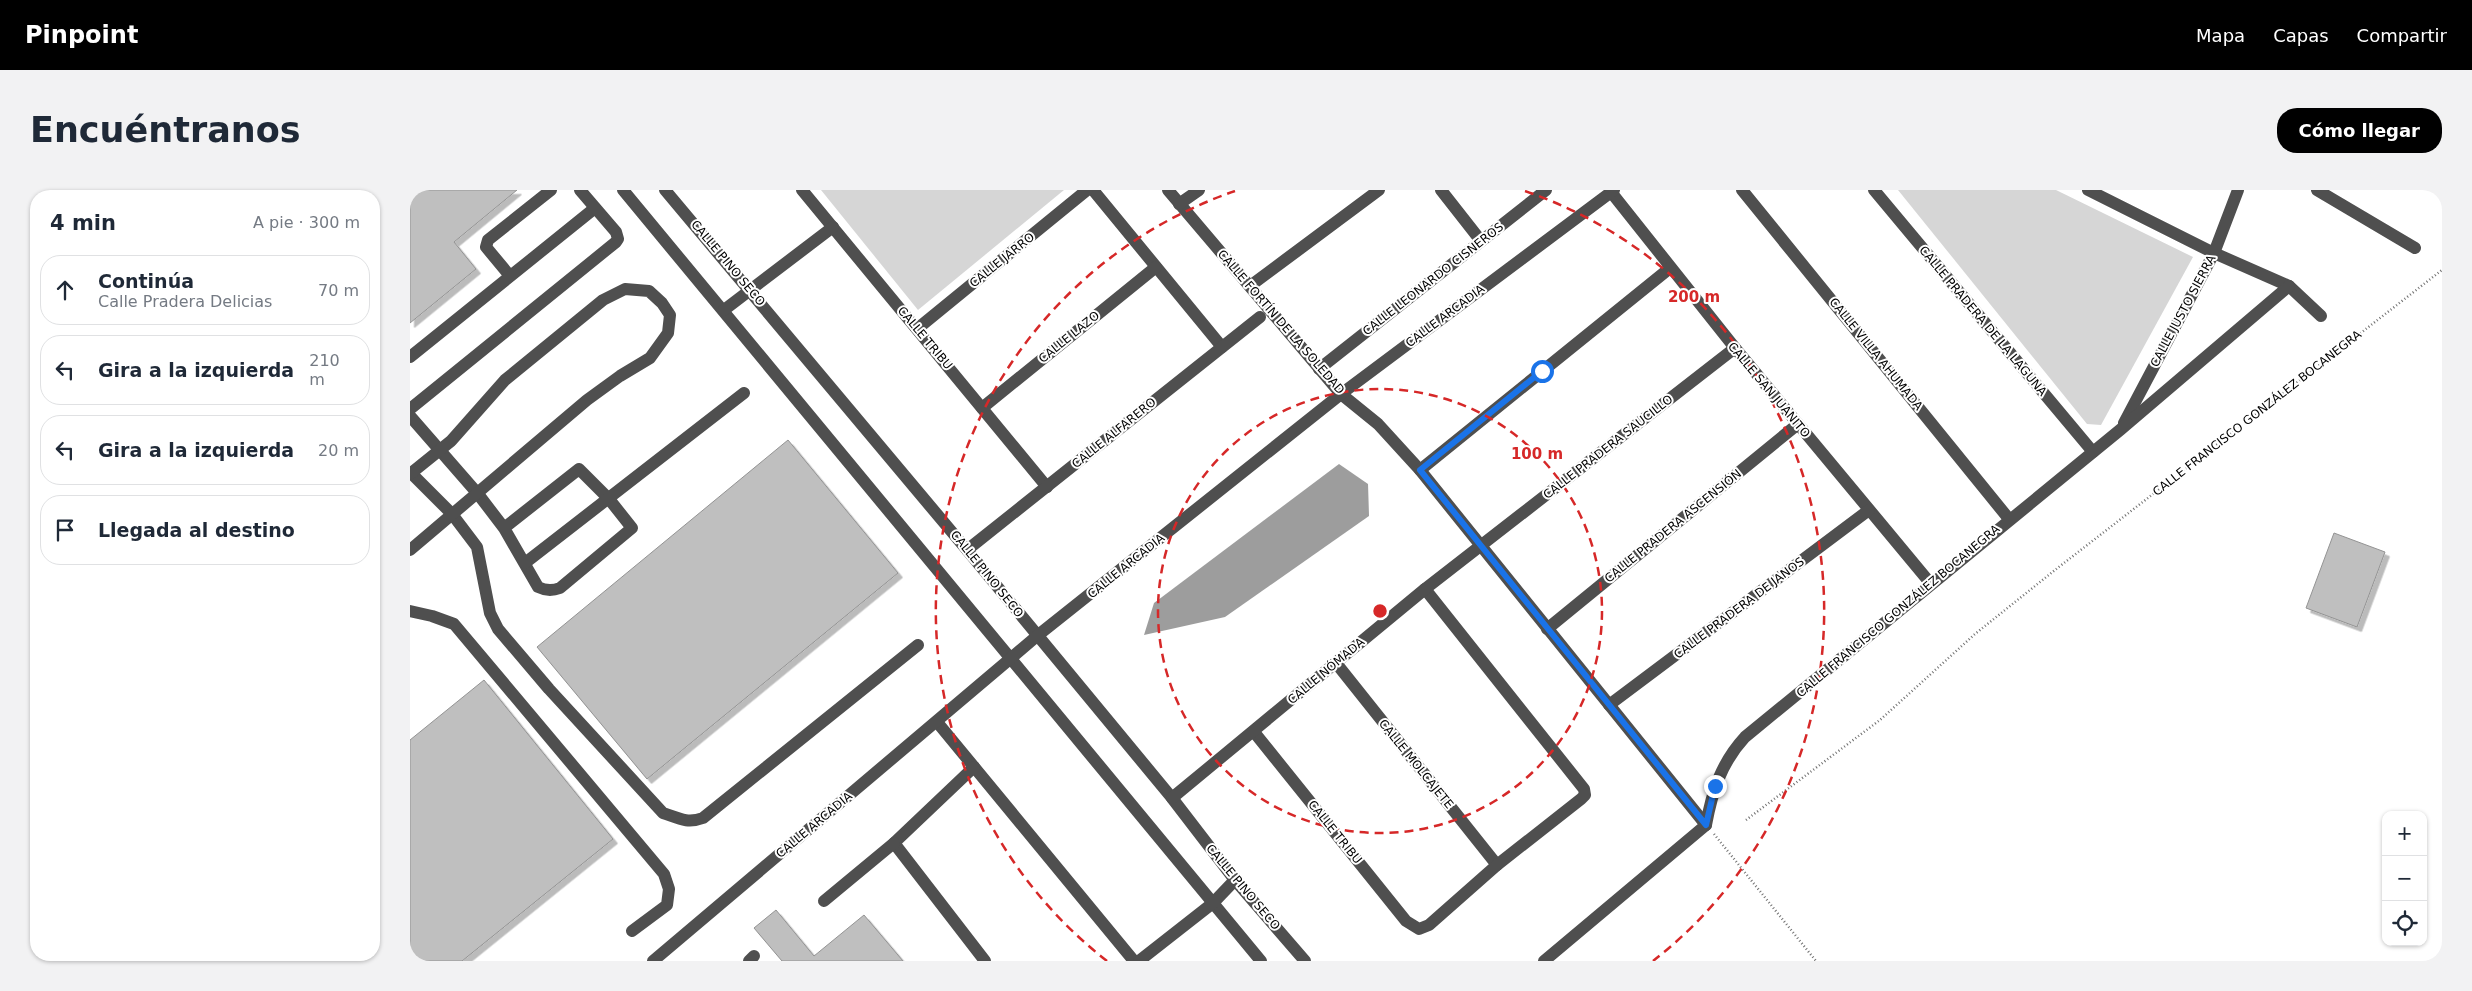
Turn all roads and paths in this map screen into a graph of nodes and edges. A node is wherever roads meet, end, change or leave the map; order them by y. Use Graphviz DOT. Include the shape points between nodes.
graph roads {
  1 [pos="551,190"];
  2 [pos="580,190"];
  3 [pos="623,190"];
  4 [pos="665,190"];
  5 [pos="802,190"];
  6 [pos="1087,190"];
  7 [pos="1093,190"];
  8 [pos="1168,190"];
  9 [pos="1199,190"];
  10 [pos="1379,190"];
  11 [pos="1441,190"];
  12 [pos="1546,190"];
  13 [pos="1742,190"];
  14 [pos="1874,190"];
  15 [pos="2088,190"];
  16 [pos="2238,190"];
  17 [pos="2317,190"];
  18 [pos="1612,191"];
  19 [pos="1179,204"];
  20 [pos="595,208"];
  21 [pos="833,227"];
  22 [pos="1481,241"];
  23 [pos="2415,248"];
  24 [pos="2214,253"];
  25 [pos="1156,267"];
  26 [pos="1670,268"];
  27 [pos="2442,270"];
  28 [pos="510,276"];
  29 [pos="1250,286"];
  30 [pos="2289,286"];
  31 [pos="752,290"];
  32 [pos="724,310"];
  33 [pos="1260,316"];
  34 [pos="2321,316"];
  35 [pos="917,329"];
  36 [pos="1222,347"];
  37 [pos="1734,348"];
  38 [pos="410,356"];
  39 [pos="1319,369"];
  40 [pos="744,393"];
  41 [pos="1341,394"];
  42 [pos="982,408"];
  43 [pos="410,409"];
  44 [pos="410,416"];
  45 [pos="1798,424"];
  46 [pos="2120,430"];
  47 [pos="440,448"];
  48 [pos="2093,452"];
  49 [pos="1420,470"];
  50 [pos="411,474"];
  51 [pos="1047,487"];
  52 [pos="478,494"];
  53 [pos="609,499"];
  54 [pos="1869,510"];
  55 [pos="452,514"];
  56 [pos="2009,519"];
  57 [pos="504,528"];
  58 [pos="1481,545"];
  59 [pos="410,550"];
  60 [pos="967,550"];
  61 [pos="525,563"];
  62 [pos="1931,584"];
  63 [pos="1425,589"];
  64 [pos="410,611"];
  65 [pos="1547,629"];
  66 [pos="1038,636"];
  67 [pos="918,645"];
  68 [pos="1012,659"];
  69 [pos="1336,663"];
  70 [pos="1609,705"];
  71 [pos="937,722"];
  72 [pos="1254,732"];
  73 [pos="974,767"];
  74 [pos="1172,798"];
  75 [pos="1746,820"];
  76 [pos="1706,825"];
  77 [pos="894,843"];
  78 [pos="1497,865"];
  79 [pos="1235,880"];
  80 [pos="824,901"];
  81 [pos="1213,903"];
  82 [pos="632,930"];
  83 [pos="653,961"];
  84 [pos="985,961"];
  85 [pos="1134,961"];
  86 [pos="1139,961"];
  87 [pos="1262,961"];
  88 [pos="1305,961"];
  89 [pos="1544,961"];
  90 [pos="1816,961"];
  1 -- 28 [label="street" via="488,240 486,247"];
  2 -- 20 [label="street"];
  3 -- 32 [label="street"];
  4 -- 31 [label="street, CALLE PINO SECO"];
  5 -- 21 [label="street, CALLE TRIBU"];
  6 -- 35 [label="street, CALLE JARRO"];
  7 -- 25 [label="street"];
  8 -- 19 [label="street, CALLE FORTÍN DE LA SOLEDAD"];
  9 -- 19 [label="street"];
  10 -- 29 [label="street"];
  11 -- 22 [label="street"];
  12 -- 22 [label="street, CALLE LEONARDO CISNEROS"];
  13 -- 56 [label="street, CALLE VILLA AHUMADA"];
  14 -- 48 [label="street, CALLE PRADERA DE LA LAGUNA"];
  15 -- 24 [label="street"];
  16 -- 24 [label="street, CALLE JUSTO SIERRA"];
  17 -- 23 [label="street"];
  18 -- 26 [label="street, CALLE SAN JUANITO"];
  18 -- 41 [label="street, CALLE ARCADIA"];
  19 -- 29 [label="street, CALLE FORTÍN DE LA SOLEDAD"];
  20 -- 28 [label="street"];
  20 -- 43 [label="street" via="616,232 618,239 614,244"];
  21 -- 31 [label="street"];
  21 -- 35 [label="street, CALLE TRIBU"];
  22 -- 39 [label="street, CALLE LEONARDO CISNEROS"];
  24 -- 30 [label="street"];
  24 -- 46 [label="street, CALLE JUSTO SIERRA"];
  25 -- 36 [label="street"];
  25 -- 42 [label="street, CALLE LAZO"];
  26 -- 37 [label="street, CALLE SAN JUANITO"];
  26 -- 49 [label="street"];
  27 -- 75 [label="path, CALLE FRANCISCO GONZÁLEZ BOCANEGRA" via="2040,581 1975,634 1880,720"];
  28 -- 38 [label="street"];
  29 -- 39 [label="street, CALLE FORTÍN DE LA SOLEDAD"];
  30 -- 34 [label="street"];
  30 -- 46 [label="street, CALLE FRANCISCO GONZÁLEZ BOCANEGRA"];
  31 -- 32 [label="street"];
  31 -- 60 [label="street, CALLE PINO SECO"];
  32 -- 68 [label="street"];
  33 -- 36 [label="street, CALLE ALFARERO"];
  35 -- 42 [label="street, CALLE TRIBU"];
  36 -- 51 [label="street, CALLE ALFARERO"];
  37 -- 45 [label="street, CALLE SAN JUANITO"];
  37 -- 58 [label="street, CALLE PRADERA SAUCILLO"];
  39 -- 41 [label="street, CALLE FORTÍN DE LA SOLEDAD"];
  40 -- 53 [label="street"];
  41 -- 49 [label="street, CALLE FORTÍN DE LA SOLEDAD" via="1378,424"];
  41 -- 66 [label="street, CALLE ARCADIA"];
  42 -- 51 [label="street, CALLE TRIBU"];
  44 -- 47 [label="street"];
  45 -- 54 [label="street, CALLE SAN JUANITO"];
  45 -- 65 [label="street, CALLE PRADERA ASCENSIÓN"];
  46 -- 48 [label="street, CALLE FRANCISCO GONZÁLEZ BOCANEGRA"];
  47 -- 50 [label="street"];
  47 -- 52 [label="street"];
  47 -- 52 [label="street" via="451,441 505,380 603,300 625,289 649,292 662,302 670,315 668,333 650,358 587,400"];
  48 -- 56 [label="street, CALLE FRANCISCO GONZÁLEZ BOCANEGRA"];
  49 -- 58 [label="street, CALLE FORTÍN DE LA SOLEDAD"];
  50 -- 55 [label="street"];
  51 -- 60 [label="street, CALLE ALFARERO"];
  52 -- 55 [label="street"];
  52 -- 57 [label="street"];
  53 -- 57 [label="street" via="579,470"];
  53 -- 61 [label="street"];
  53 -- 61 [label="street" via="632,528 560,588 553,590 538,586"];
  54 -- 62 [label="street, CALLE SAN JUANITO"];
  54 -- 70 [label="street, CALLE PRADERA DE JANOS"];
  55 -- 59 [label="street"];
  55 -- 67 [label="street" via="477,547 490,613 498,629 663,812 684,821 702,818"];
  56 -- 62 [label="street, CALLE FRANCISCO GONZÁLEZ BOCANEGRA"];
  57 -- 61 [label="street"];
  58 -- 63 [label="street, CALLE NÓMADA"];
  58 -- 65 [label="street, CALLE FORTÍN DE LA SOLEDAD"];
  60 -- 66 [label="street, CALLE PINO SECO"];
  62 -- 76 [label="street, CALLE FRANCISCO GONZÁLEZ BOCANEGRA" via="1745,737 1722,768"];
  63 -- 69 [label="street, CALLE NÓMADA"];
  63 -- 78 [label="street" via="1585,793 1581,800"];
  64 -- 82 [label="street" via="454,624 664,874 669,889 667,905"];
  65 -- 70 [label="street, CALLE FORTÍN DE LA SOLEDAD"];
  66 -- 68 [label="street, CALLE ARCADIA"];
  66 -- 74 [label="street, CALLE PINO SECO"];
  68 -- 71 [label="street, CALLE ARCADIA"];
  68 -- 81 [label="street"];
  69 -- 72 [label="street, CALLE NÓMADA"];
  69 -- 78 [label="street, CALLE MOLCAJETE"];
  70 -- 76 [label="street, CALLE FORTÍN DE LA SOLEDAD"];
  71 -- 73 [label="street"];
  71 -- 83 [label="street, CALLE ARCADIA"];
  72 -- 74 [label="street, CALLE NÓMADA"];
  72 -- 78 [label="street, CALLE TRIBU" via="1406,921 1419,929 1429,925"];
  73 -- 77 [label="street"];
  73 -- 85 [label="street"];
  74 -- 79 [label="street, CALLE PINO SECO"];
  76 -- 89 [label="street"];
  76 -- 90 [label="path"];
  77 -- 80 [label="street"];
  77 -- 84 [label="street"];
  79 -- 81 [label="street"];
  79 -- 88 [label="street, CALLE PINO SECO"];
  81 -- 86 [label="street"];
  81 -- 87 [label="street"];
}
